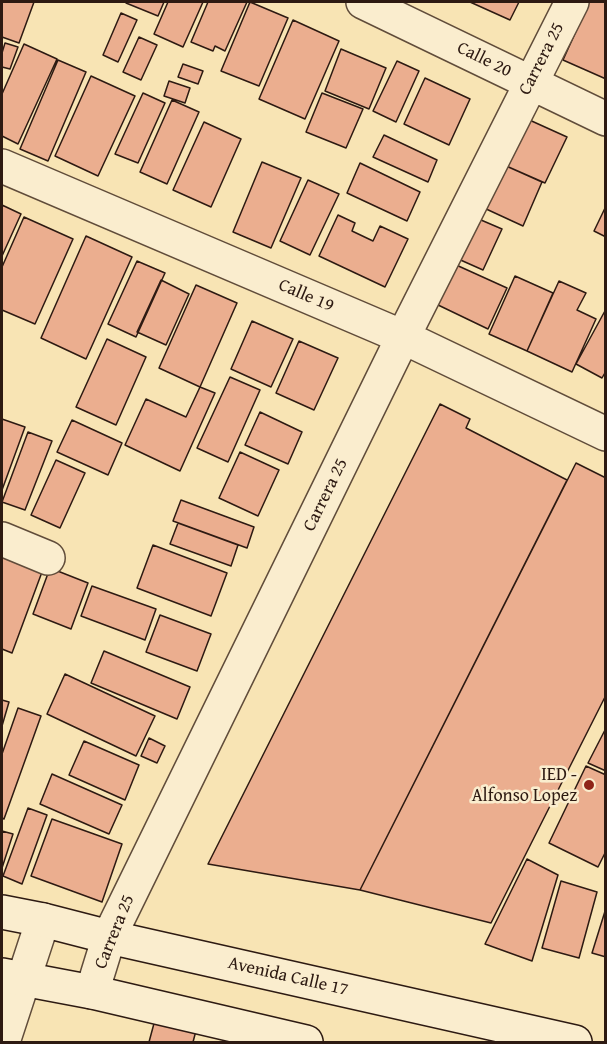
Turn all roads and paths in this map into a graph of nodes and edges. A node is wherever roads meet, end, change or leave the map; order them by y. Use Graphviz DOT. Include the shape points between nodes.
graph roads {
  1 [pos="363,2"];
  2 [pos="572,2"];
  3 [pos="530,82"];
  4 [pos="606,119"];
  5 [pos="2,166"];
  6 [pos="403,337"];
  7 [pos="606,434"];
  8 [pos="2,540"];
  9 [pos="48,558"];
  10 [pos="2,912"];
  11 [pos="43,920"];
  12 [pos="109,937"];
  13 [pos="13,977"];
  14 [pos="92,992"];
  15 [pos="3,1042"];
  16 [pos="306,1042"];
  17 [pos="575,1042"];
  1 -- 3 [label="street, Calle 20"];
  2 -- 3 [label="street, Carrera 25"];
  3 -- 4 [label="street, Calle 20"];
  3 -- 6 [label="street, Carrera 25"];
  5 -- 6 [label="street, Calle 19"];
  6 -- 7 [label="street, Calle 19"];
  6 -- 12 [label="street, Carrera 25"];
  8 -- 9 [label="street"];
  10 -- 11 [label="street, Avenida Calle 17"];
  11 -- 12 [label="street, Avenida Calle 17"];
  11 -- 13 [label="street"];
  12 -- 14 [label="street, Carrera 25"];
  12 -- 17 [label="street, Avenida Calle 17"];
  13 -- 14 [label="street"];
  13 -- 15 [label="street"];
  14 -- 16 [label="street"];
}
